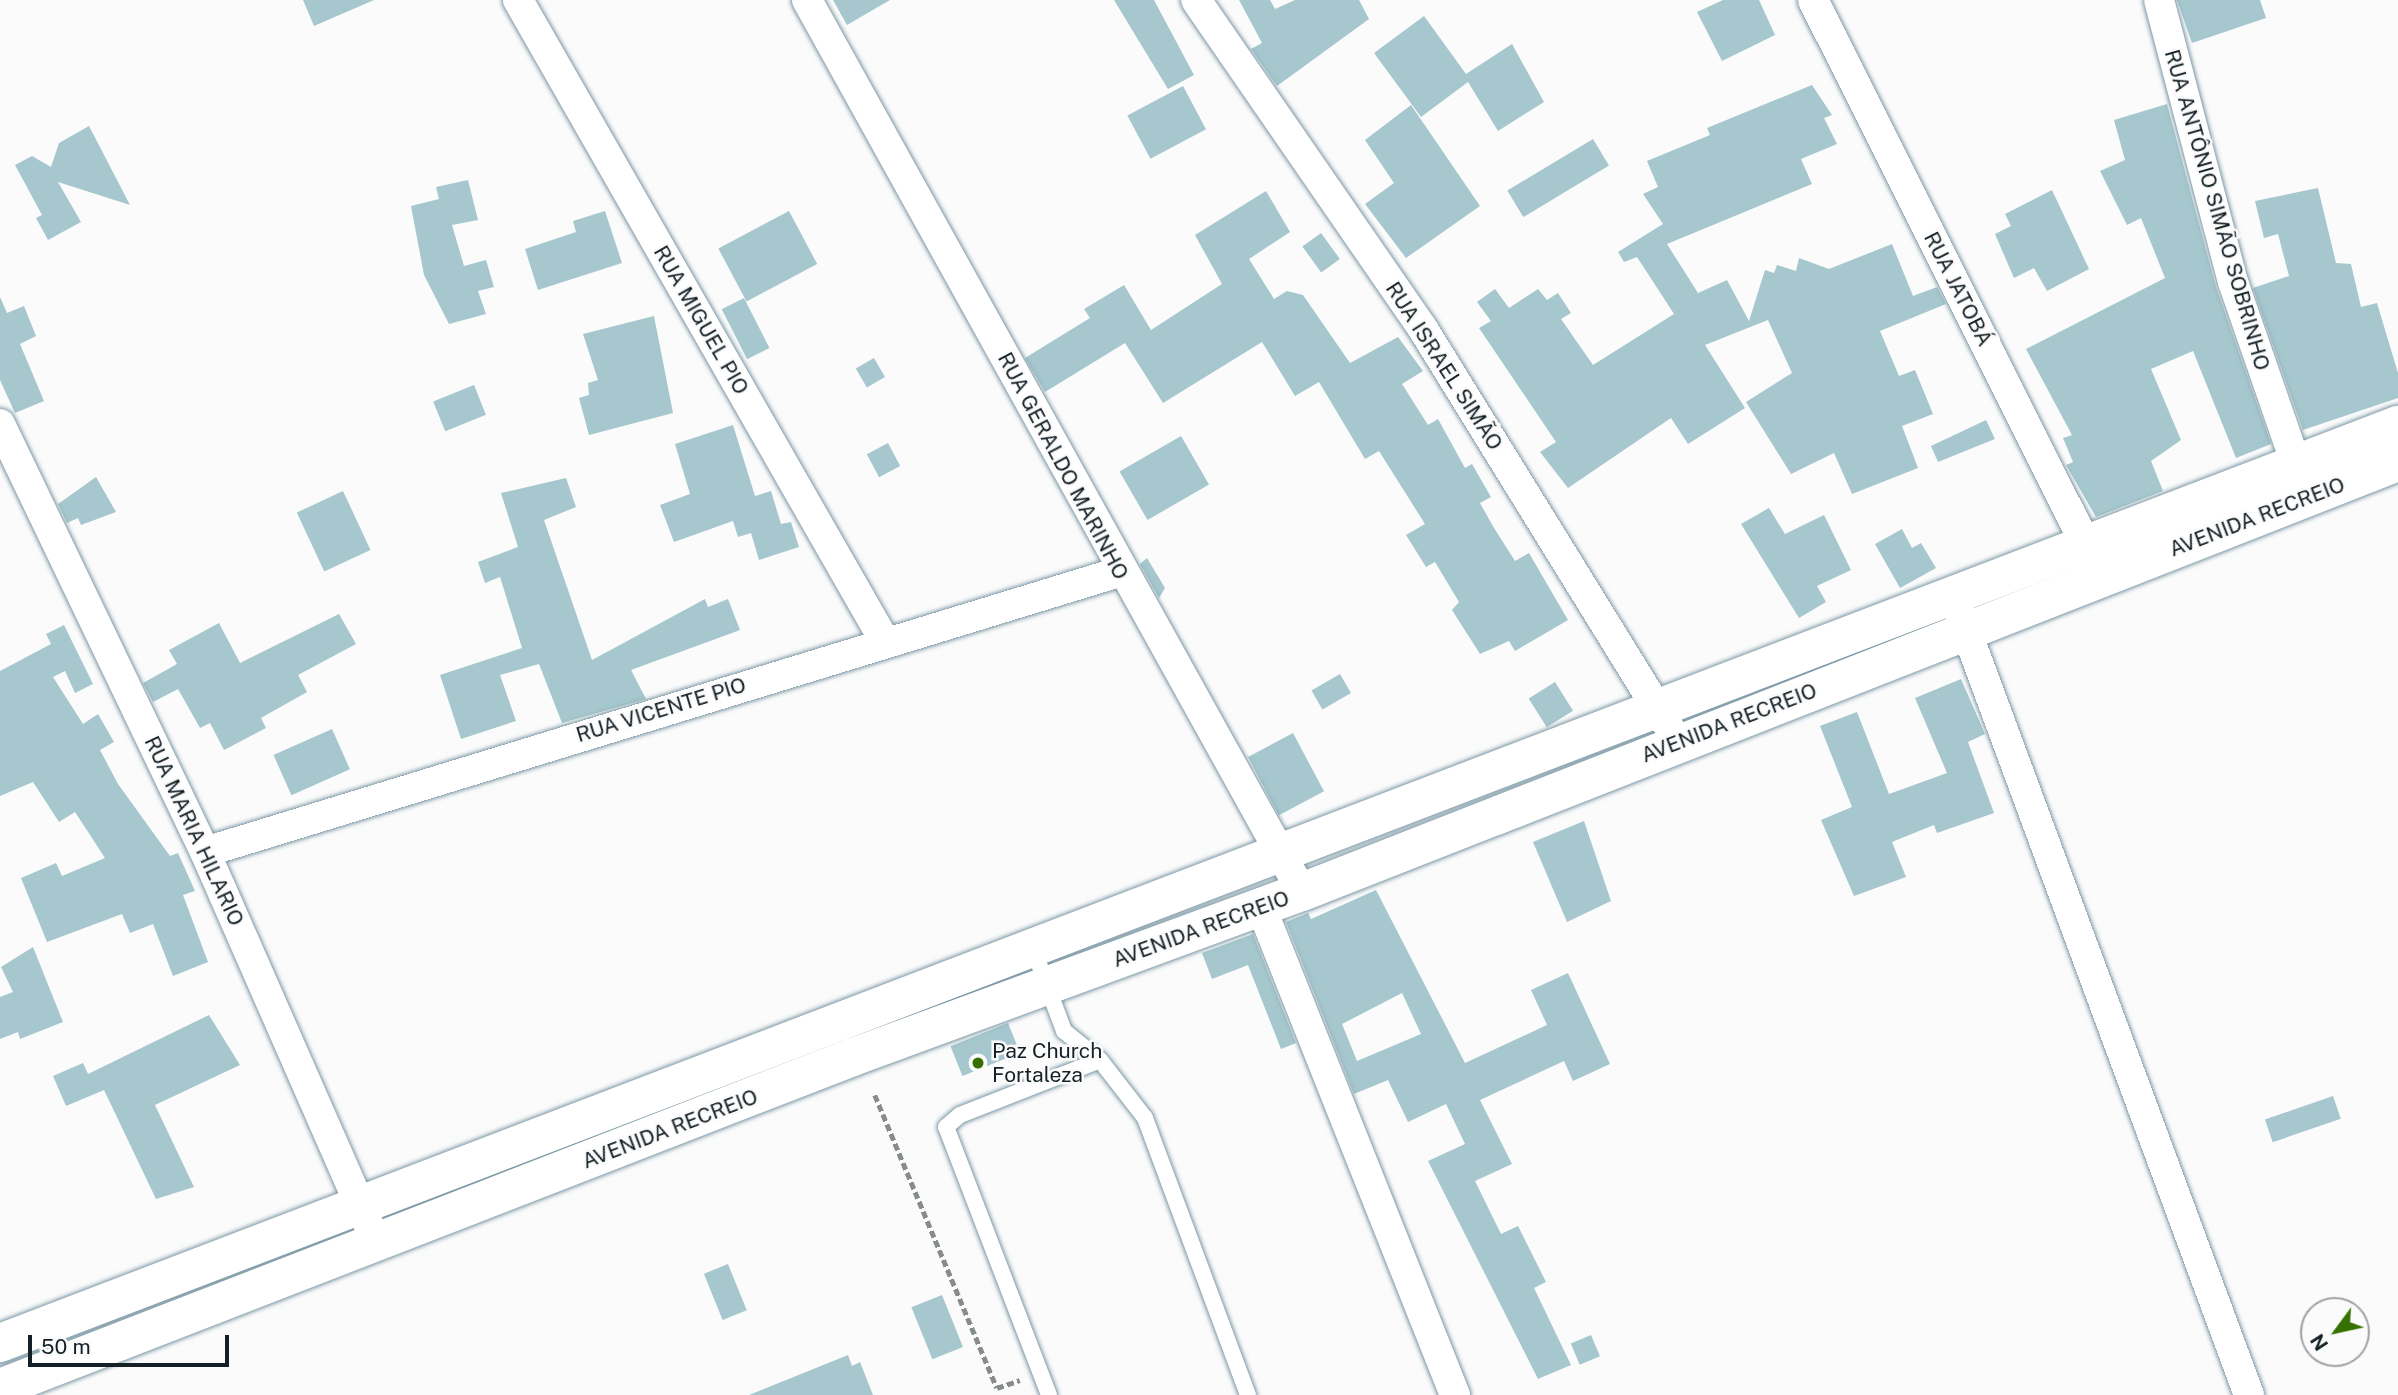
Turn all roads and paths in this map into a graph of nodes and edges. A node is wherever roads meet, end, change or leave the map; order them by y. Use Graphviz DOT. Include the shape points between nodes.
graph roads {
  1 [pos="519,0"];
  2 [pos="807,0"];
  3 [pos="1196,0"];
  4 [pos="1813,0"];
  5 [pos="2159,0"];
  6 [pos="2398,425"];
  7 [pos="1,427"];
  8 [pos="2398,462"];
  9 [pos="9,463"];
  10 [pos="2302,482"];
  11 [pos="2094,561"];
  12 [pos="1119,572"];
  13 [pos="1952,596"];
  14 [pos="1969,633"];
  15 [pos="884,640"];
  16 [pos="1668,727"];
  17 [pos="205,852"];
  18 [pos="1284,856"];
  19 [pos="1302,892"];
  20 [pos="1261,907"];
  21 [pos="1033,948"];
  22 [pos="1045,985"];
  23 [pos="840,1021"];
  24 [pos="853,1057"];
  25 [pos="1100,1060"];
  26 [pos="874,1095"];
  27 [pos="360,1203"];
  28 [pos="377,1243"];
  29 [pos="0,1343"];
  30 [pos="1039,1373"];
  31 [pos="0,1388"];
  32 [pos="1049,1395"];
  33 [pos="1248,1395"];
  34 [pos="1455,1395"];
  35 [pos="2249,1395"];
  1 -- 15 [label="street, RUA MIGUEL PIO"];
  2 -- 12 [label="street, RUA GERALDO MARINHO" via="1072,474"];
  3 -- 16 [label="street, RUA ISRAEL SIMÃO" via="1423,329"];
  4 -- 11 [label="street, RUA JATOBÁ"];
  5 -- 10 [label="street, RUA ANTÔNIO SIMÃO SOBRINHO" via="2233,282"];
  6 -- 10 [label="main road, AVENIDA RECREIO"];
  7 -- 9 [label="street, RUA MARIA HILARIO"];
  8 -- 10 [label="main road, AVENIDA RECREIO"];
  9 -- 17 [label="street, RUA MARIA HILARIO"];
  10 -- 11 [label="main road, AVENIDA RECREIO"];
  11 -- 13 [label="main road, AVENIDA RECREIO"];
  11 -- 14 [label="main road, AVENIDA RECREIO"];
  12 -- 15 [label="street, RUA VICENTE PIO"];
  12 -- 18 [label="street, RUA GERALDO MARINHO"];
  13 -- 14 [label="street"];
  13 -- 16 [label="main road, AVENIDA RECREIO"];
  14 -- 16 [label="main road, AVENIDA RECREIO"];
  14 -- 35 [label="street"];
  15 -- 17 [label="street, RUA VICENTE PIO"];
  16 -- 18 [label="main road, AVENIDA RECREIO"];
  16 -- 19 [label="main road, AVENIDA RECREIO"];
  17 -- 27 [label="street, RUA MARIA HILARIO"];
  18 -- 19 [label="street, RUA GERALDO MARINHO"];
  18 -- 21 [label="main road, AVENIDA RECREIO"];
  19 -- 20 [label="main road, AVENIDA RECREIO"];
  20 -- 22 [label="main road, AVENIDA RECREIO"];
  20 -- 34 [label="street"];
  21 -- 22 [label="lane"];
  21 -- 23 [label="main road, AVENIDA RECREIO"];
  22 -- 24 [label="main road, AVENIDA RECREIO"];
  22 -- 25 [label="lane" via="1064,1031"];
  23 -- 24 [label="main road"];
  23 -- 27 [label="main road, AVENIDA RECREIO"];
  24 -- 28 [label="main road, AVENIDA RECREIO"];
  25 -- 30 [label="lane" via="960,1115 946,1127"];
  25 -- 33 [label="lane" via="1145,1118"];
  26 -- 30 [label="path" via="997,1388"];
  27 -- 28 [label="street, RUA MARIA HILARIO"];
  27 -- 29 [label="main road, AVENIDA RECREIO"];
  28 -- 31 [label="main road, AVENIDA RECREIO"];
  30 -- 32 [label="lane"];
}
